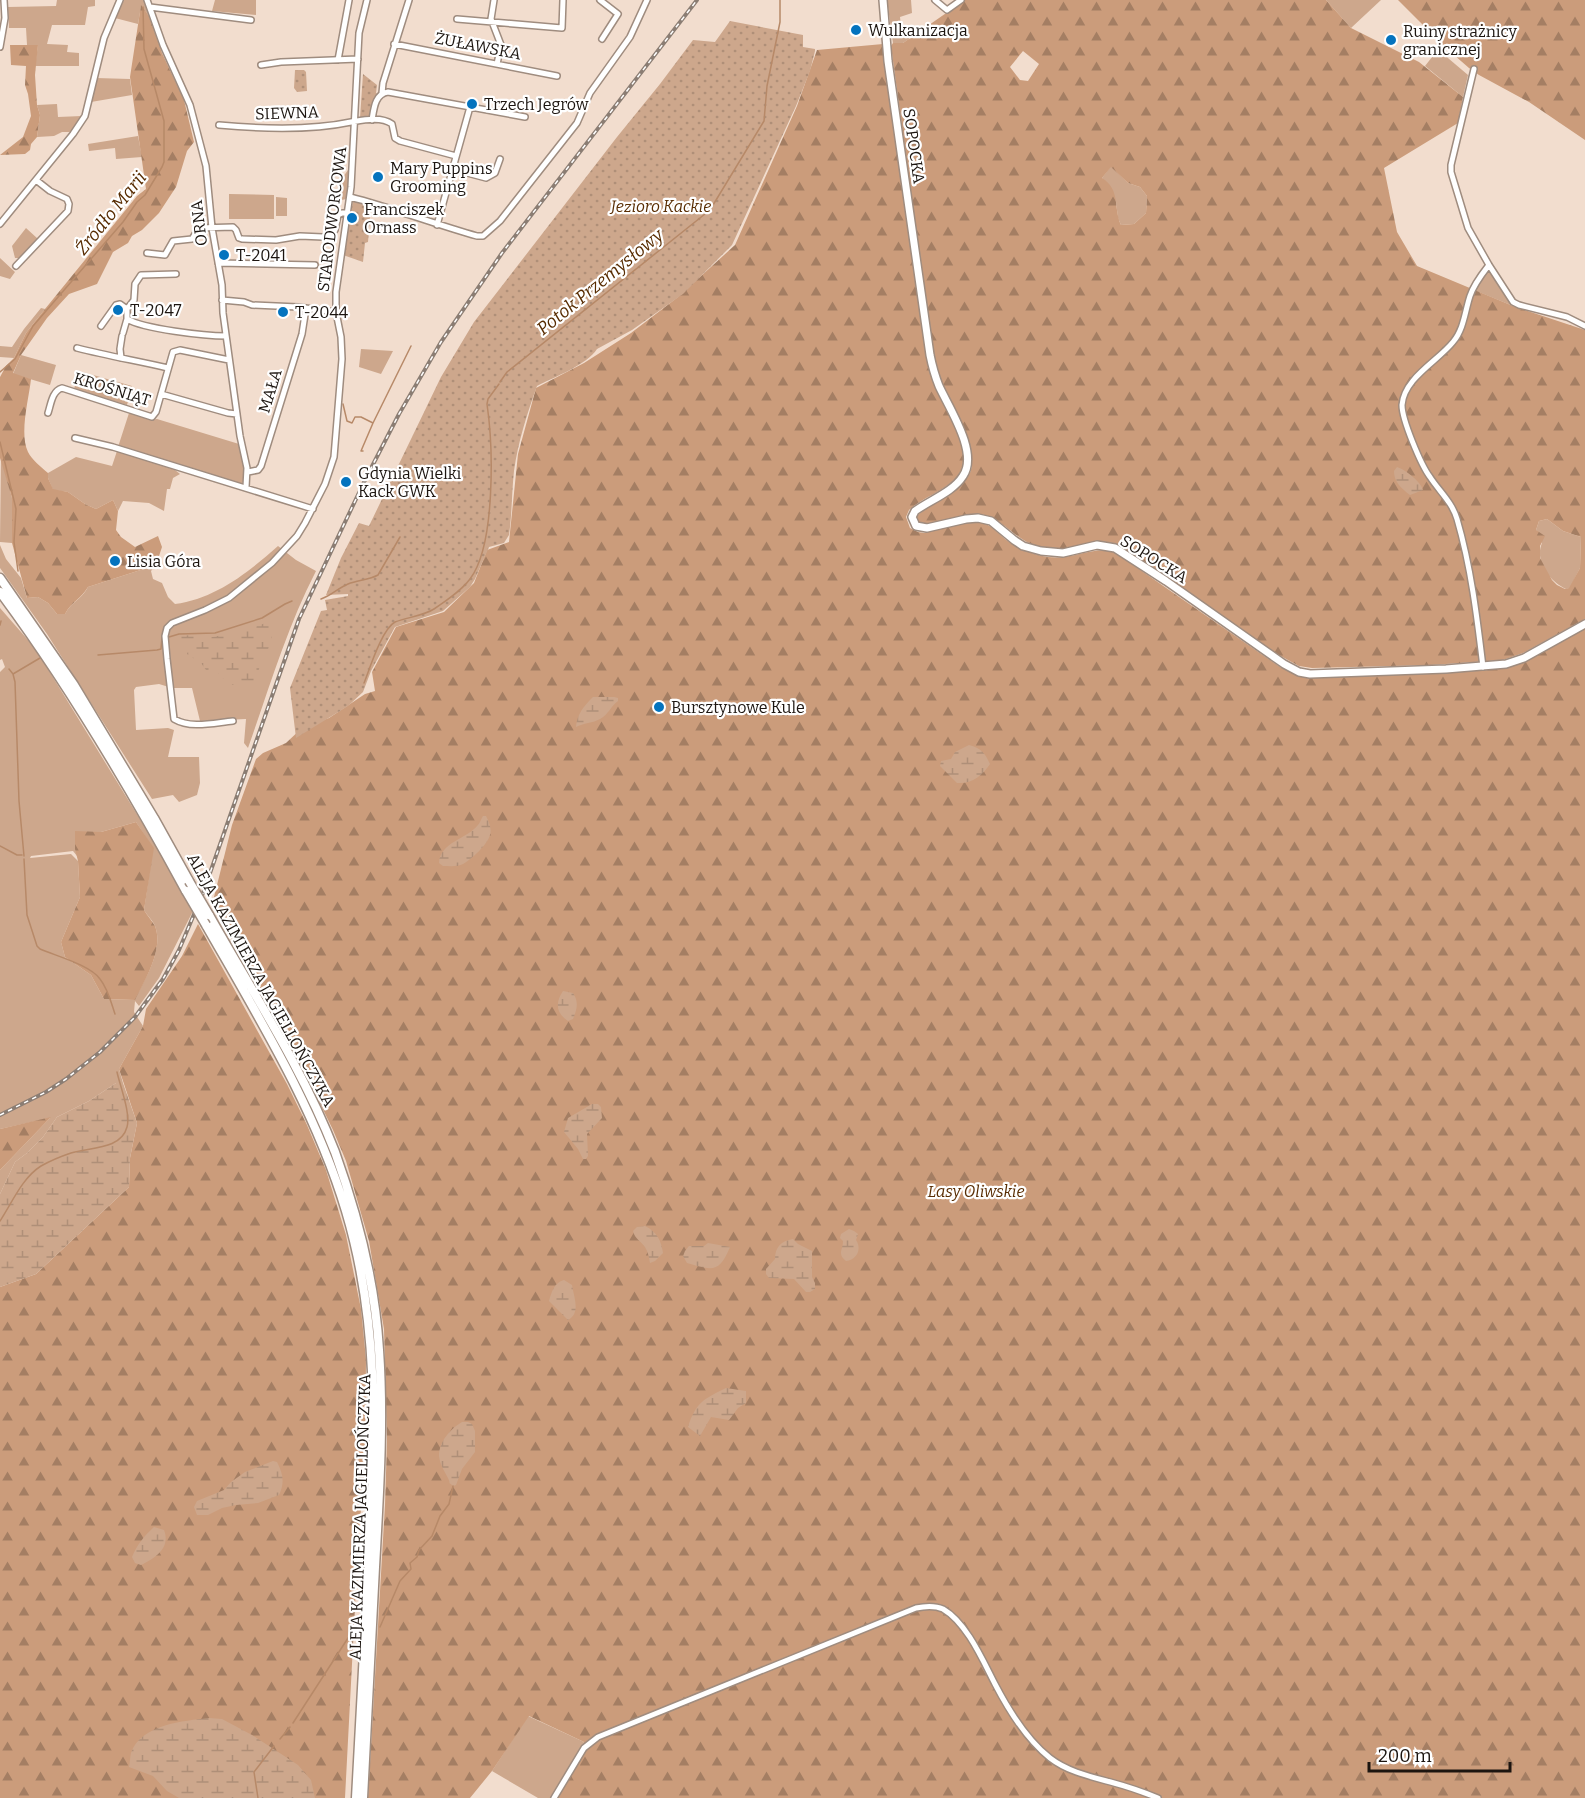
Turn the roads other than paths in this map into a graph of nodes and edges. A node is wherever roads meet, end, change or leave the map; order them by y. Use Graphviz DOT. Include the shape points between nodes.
graph roads {
  1 [pos="4,0"];
  2 [pos="120,0"];
  3 [pos="147,0"];
  4 [pos="349,0"];
  5 [pos="367,0"];
  6 [pos="409,0"];
  7 [pos="494,0"];
  8 [pos="564,0"];
  9 [pos="647,0"];
  10 [pos="883,0"];
  11 [pos="935,0"];
  12 [pos="962,0"];
  13 [pos="605,1"];
  14 [pos="150,7"];
  15 [pos="457,19"];
  16 [pos="251,20"];
  17 [pos="492,21"];
  18 [pos="602,39"];
  19 [pos="394,44"];
  20 [pos="0,46"];
  21 [pos="358,59"];
  22 [pos="338,60"];
  23 [pos="497,64"];
  24 [pos="261,65"];
  25 [pos="1474,69"];
  26 [pos="557,76"];
  27 [pos="382,93"];
  28 [pos="470,107"];
  29 [pos="525,117"];
  30 [pos="372,120"];
  31 [pos="355,121"];
  32 [pos="219,125"];
  33 [pos="456,156"];
  34 [pos="500,159"];
  35 [pos="453,169"];
  36 [pos="36,180"];
  37 [pos="350,197"];
  38 [pos="347,213"];
  39 [pos="0,224"];
  40 [pos="437,225"];
  41 [pos="212,228"];
  42 [pos="147,254"];
  43 [pos="218,263"];
  44 [pos="315,265"];
  45 [pos="1489,265"];
  46 [pos="16,266"];
  47 [pos="176,274"];
  48 [pos="222,300"];
  49 [pos="306,308"];
  50 [pos="127,309"];
  51 [pos="336,312"];
  52 [pos="127,319"];
  53 [pos="100,326"];
  54 [pos="1585,326"];
  55 [pos="226,336"];
  56 [pos="77,348"];
  57 [pos="121,358"];
  58 [pos="229,360"];
  59 [pos="168,368"];
  60 [pos="161,394"];
  61 [pos="48,413"];
  62 [pos="237,414"];
  63 [pos="75,438"];
  64 [pos="248,472"];
  65 [pos="246,488"];
  66 [pos="313,509"];
  67 [pos="0,578"];
  68 [pos="0,592"];
  69 [pos="1585,624"];
  70 [pos="1483,667"];
  71 [pos="232,721"];
  72 [pos="356,1798"];
  73 [pos="363,1798"];
  74 [pos="554,1798"];
  75 [pos="1158,1798"];
  1 -- 20 [label="street"];
  2 -- 36 [label="street" via="104,38 85,116"];
  3 -- 14 [label="street, ORNA"];
  4 -- 22 [label="street"];
  5 -- 21 [label="street, STARODWORCOWA"];
  6 -- 19 [label="street"];
  7 -- 17 [label="street"];
  8 -- 17 [label="street" via="562,28"];
  9 -- 40 [label="street" via="630,37 590,93 577,123 500,221 480,237"];
  10 -- 70 [label="main road, SOPOCKA" via="888,61 930,355 968,460 966,471 957,482 915,511 912,517 916,526 927,528 978,518 991,521 1018,543 1041,551 1063,553 1097,545 1115,548 1284,664 1304,673"];
  11 -- 12 [label="street" via="947,10"];
  13 -- 18 [label="street" via="618,15"];
  14 -- 16 [label="street"];
  14 -- 41 [label="street, ORNA" via="190,105 206,166"];
  15 -- 17 [label="street"];
  17 -- 23 [label="street" via="501,45"];
  19 -- 23 [label="street, ŻUŁAWSKA"];
  19 -- 27 [label="street"];
  21 -- 22 [label="street"];
  21 -- 31 [label="street, STARODWORCOWA"];
  22 -- 24 [label="street"];
  23 -- 26 [label="street, ŻUŁAWSKA"];
  25 -- 45 [label="street" via="1451,172 1468,228"];
  27 -- 28 [label="street"];
  27 -- 30 [label="street" via="376,100"];
  28 -- 29 [label="street"];
  28 -- 33 [label="street"];
  30 -- 31 [label="street, SIEWNA"];
  30 -- 33 [label="street" via="390,122 399,141"];
  31 -- 32 [label="street, SIEWNA" via="307,127"];
  31 -- 37 [label="street, STARODWORCOWA"];
  33 -- 35 [label="street"];
  34 -- 35 [label="street" via="495,173 486,178"];
  35 -- 40 [label="street"];
  36 -- 39 [label="street"];
  36 -- 46 [label="street" via="67,199 69,207"];
  37 -- 38 [label="street, STARODWORCOWA"];
  37 -- 40 [label="street"];
  38 -- 41 [label="street" via="338,215 333,233 323,237 242,239 233,227"];
  38 -- 51 [label="street, STARODWORCOWA"];
  41 -- 42 [label="street" via="197,229 192,239 173,242 165,255"];
  41 -- 43 [label="street, ORNA"];
  43 -- 44 [label="street"];
  43 -- 48 [label="street, ORNA"];
  45 -- 54 [label="street" via="1513,302"];
  45 -- 70 [label="street" via="1470,294 1455,340 1409,388 1402,407 1423,466 1456,516 1474,599"];
  47 -- 50 [label="street" via="141,275 135,284 134,300"];
  48 -- 49 [label="street"];
  48 -- 55 [label="street, ORNA"];
  49 -- 51 [label="street"];
  49 -- 64 [label="street, MAŁA" via="302,334 261,466"];
  50 -- 52 [label="street"];
  50 -- 53 [label="street" via="116,305"];
  51 -- 66 [label="street, STARODWORCOWA" via="342,359 336,435 330,469"];
  52 -- 55 [label="street" via="144,326"];
  52 -- 57 [label="street"];
  55 -- 58 [label="street, ORNA"];
  56 -- 57 [label="street"];
  57 -- 59 [label="street"];
  58 -- 59 [label="street" via="176,350"];
  58 -- 62 [label="street, ORNA"];
  59 -- 60 [label="street"];
  60 -- 61 [label="street, KROŚNIĄT" via="154,415 149,417 62,388 55,393"];
  60 -- 62 [label="street, KROŚNIĄT"];
  62 -- 64 [label="street, ORNA"];
  63 -- 65 [label="street"];
  64 -- 65 [label="street, ORNA"];
  65 -- 66 [label="street"];
  66 -- 71 [label="street" via="297,536 229,598 167,628 174,719 196,725"];
  67 -- 73 [label="highway, ALEJA KAZIMIERZA JAGIELLOŃCZYKA, bridge" via="74,685 298,1072 327,1134 356,1217 373,1294 382,1426"];
  68 -- 72 [label="highway, ALEJA KAZIMIERZA JAGIELLOŃCZYKA, bridge" via="63,681 273,1042 311,1116 346,1209 363,1283 372,1350 374,1428"];
  69 -- 70 [label="main road, SOPOCKA" via="1516,661"];
  74 -- 75 [label="street" via="584,1748 598,1737 916,1608 931,1606 945,1610 964,1630 1009,1708 1041,1750 1080,1773"];
}
